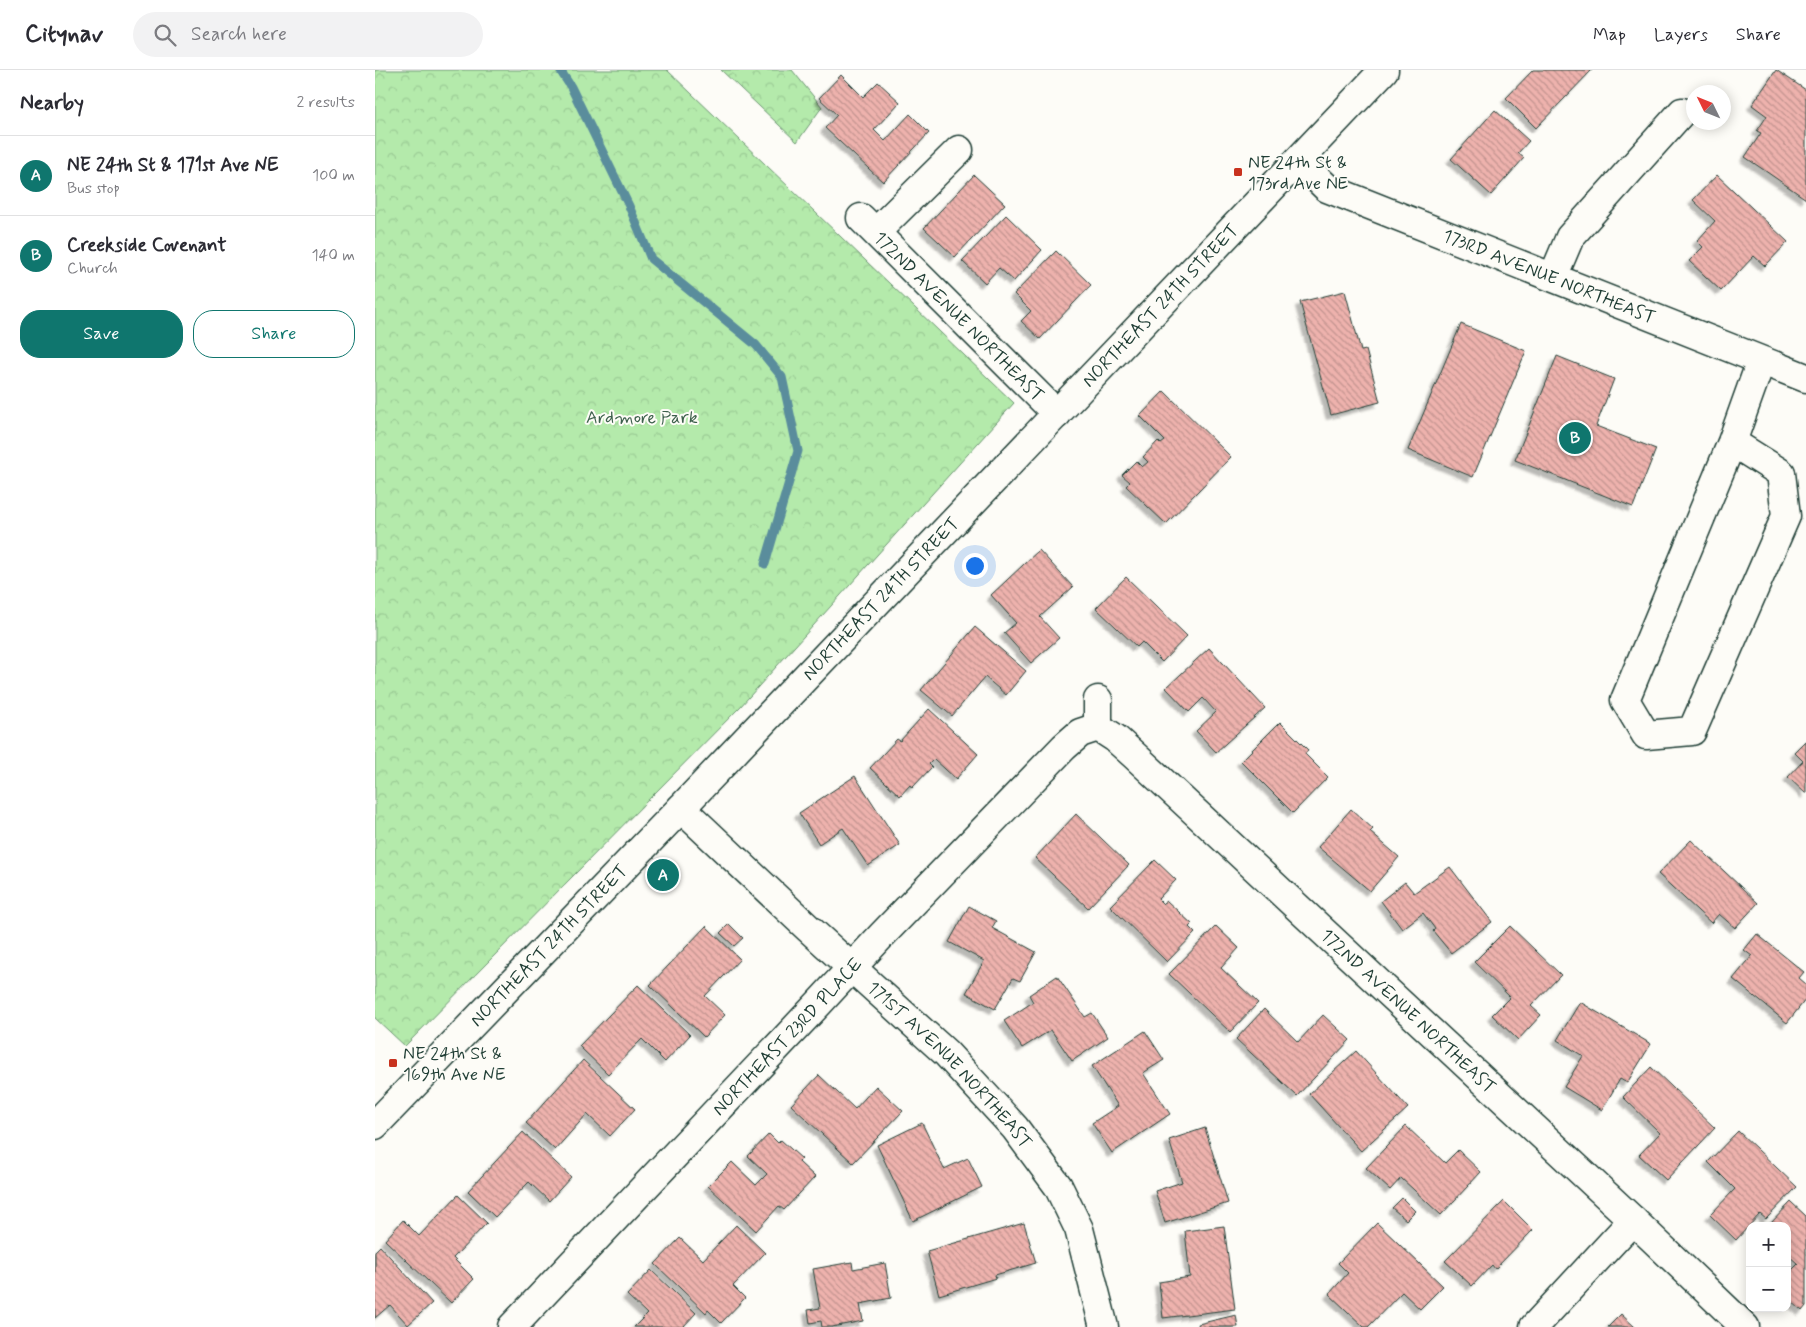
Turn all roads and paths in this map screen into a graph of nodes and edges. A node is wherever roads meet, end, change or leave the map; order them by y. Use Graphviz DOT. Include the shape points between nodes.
graph roads {
  1 [pos="1384,70"];
  2 [pos="1682,112"];
  3 [pos="959,150"];
  4 [pos="1299,161"];
  5 [pos="1553,277"];
  6 [pos="1761,361"];
  7 [pos="1806,378"];
  8 [pos="1057,414"];
  9 [pos="1732,442"];
  10 [pos="1098,700"];
  11 [pos="1099,727"];
  12 [pos="681,808"];
  13 [pos="852,968"];
  14 [pos="375,1125"];
  15 [pos="1633,1220"];
  16 [pos="512,1327"];
  17 [pos="1104,1327"];
  18 [pos="1534,1327"];
  19 [pos="1745,1327"];
  1 -- 4 [label="street, NORTHEAST 24TH STREET"];
  2 -- 5 [label="street" via="1570,237"];
  3 -- 8 [label="street, 172ND AVENUE NORTHEAST" via="868,225"];
  4 -- 5 [label="street, 173RD AVENUE NORTHEAST" via="1327,188"];
  4 -- 8 [label="street, NORTHEAST 24TH STREET"];
  5 -- 6 [label="street, 173RD AVENUE NORTHEAST"];
  6 -- 7 [label="street, 173RD AVENUE NORTHEAST"];
  6 -- 9 [label="street"];
  8 -- 12 [label="street, NORTHEAST 24TH STREET"];
  9 -- 9 [label="street" via="1625,700 1646,734 1692,731 1785,516 1781,473"];
  10 -- 11 [label="street"];
  11 -- 13 [label="street, NORTHEAST 23RD PLACE" via="1080,733 1064,747"];
  11 -- 15 [label="street, 172ND AVENUE NORTHEAST" via="1134,755"];
  12 -- 13 [label="street, 171ST AVENUE NORTHEAST"];
  12 -- 14 [label="street, NORTHEAST 24TH STREET"];
  13 -- 16 [label="street, NORTHEAST 23RD PLACE"];
  13 -- 17 [label="street, 171ST AVENUE NORTHEAST" via="952,1060 1015,1128 1058,1186 1079,1229"];
  15 -- 18 [label="street"];
  15 -- 19 [label="street, 172ND AVENUE NORTHEAST"];
}
